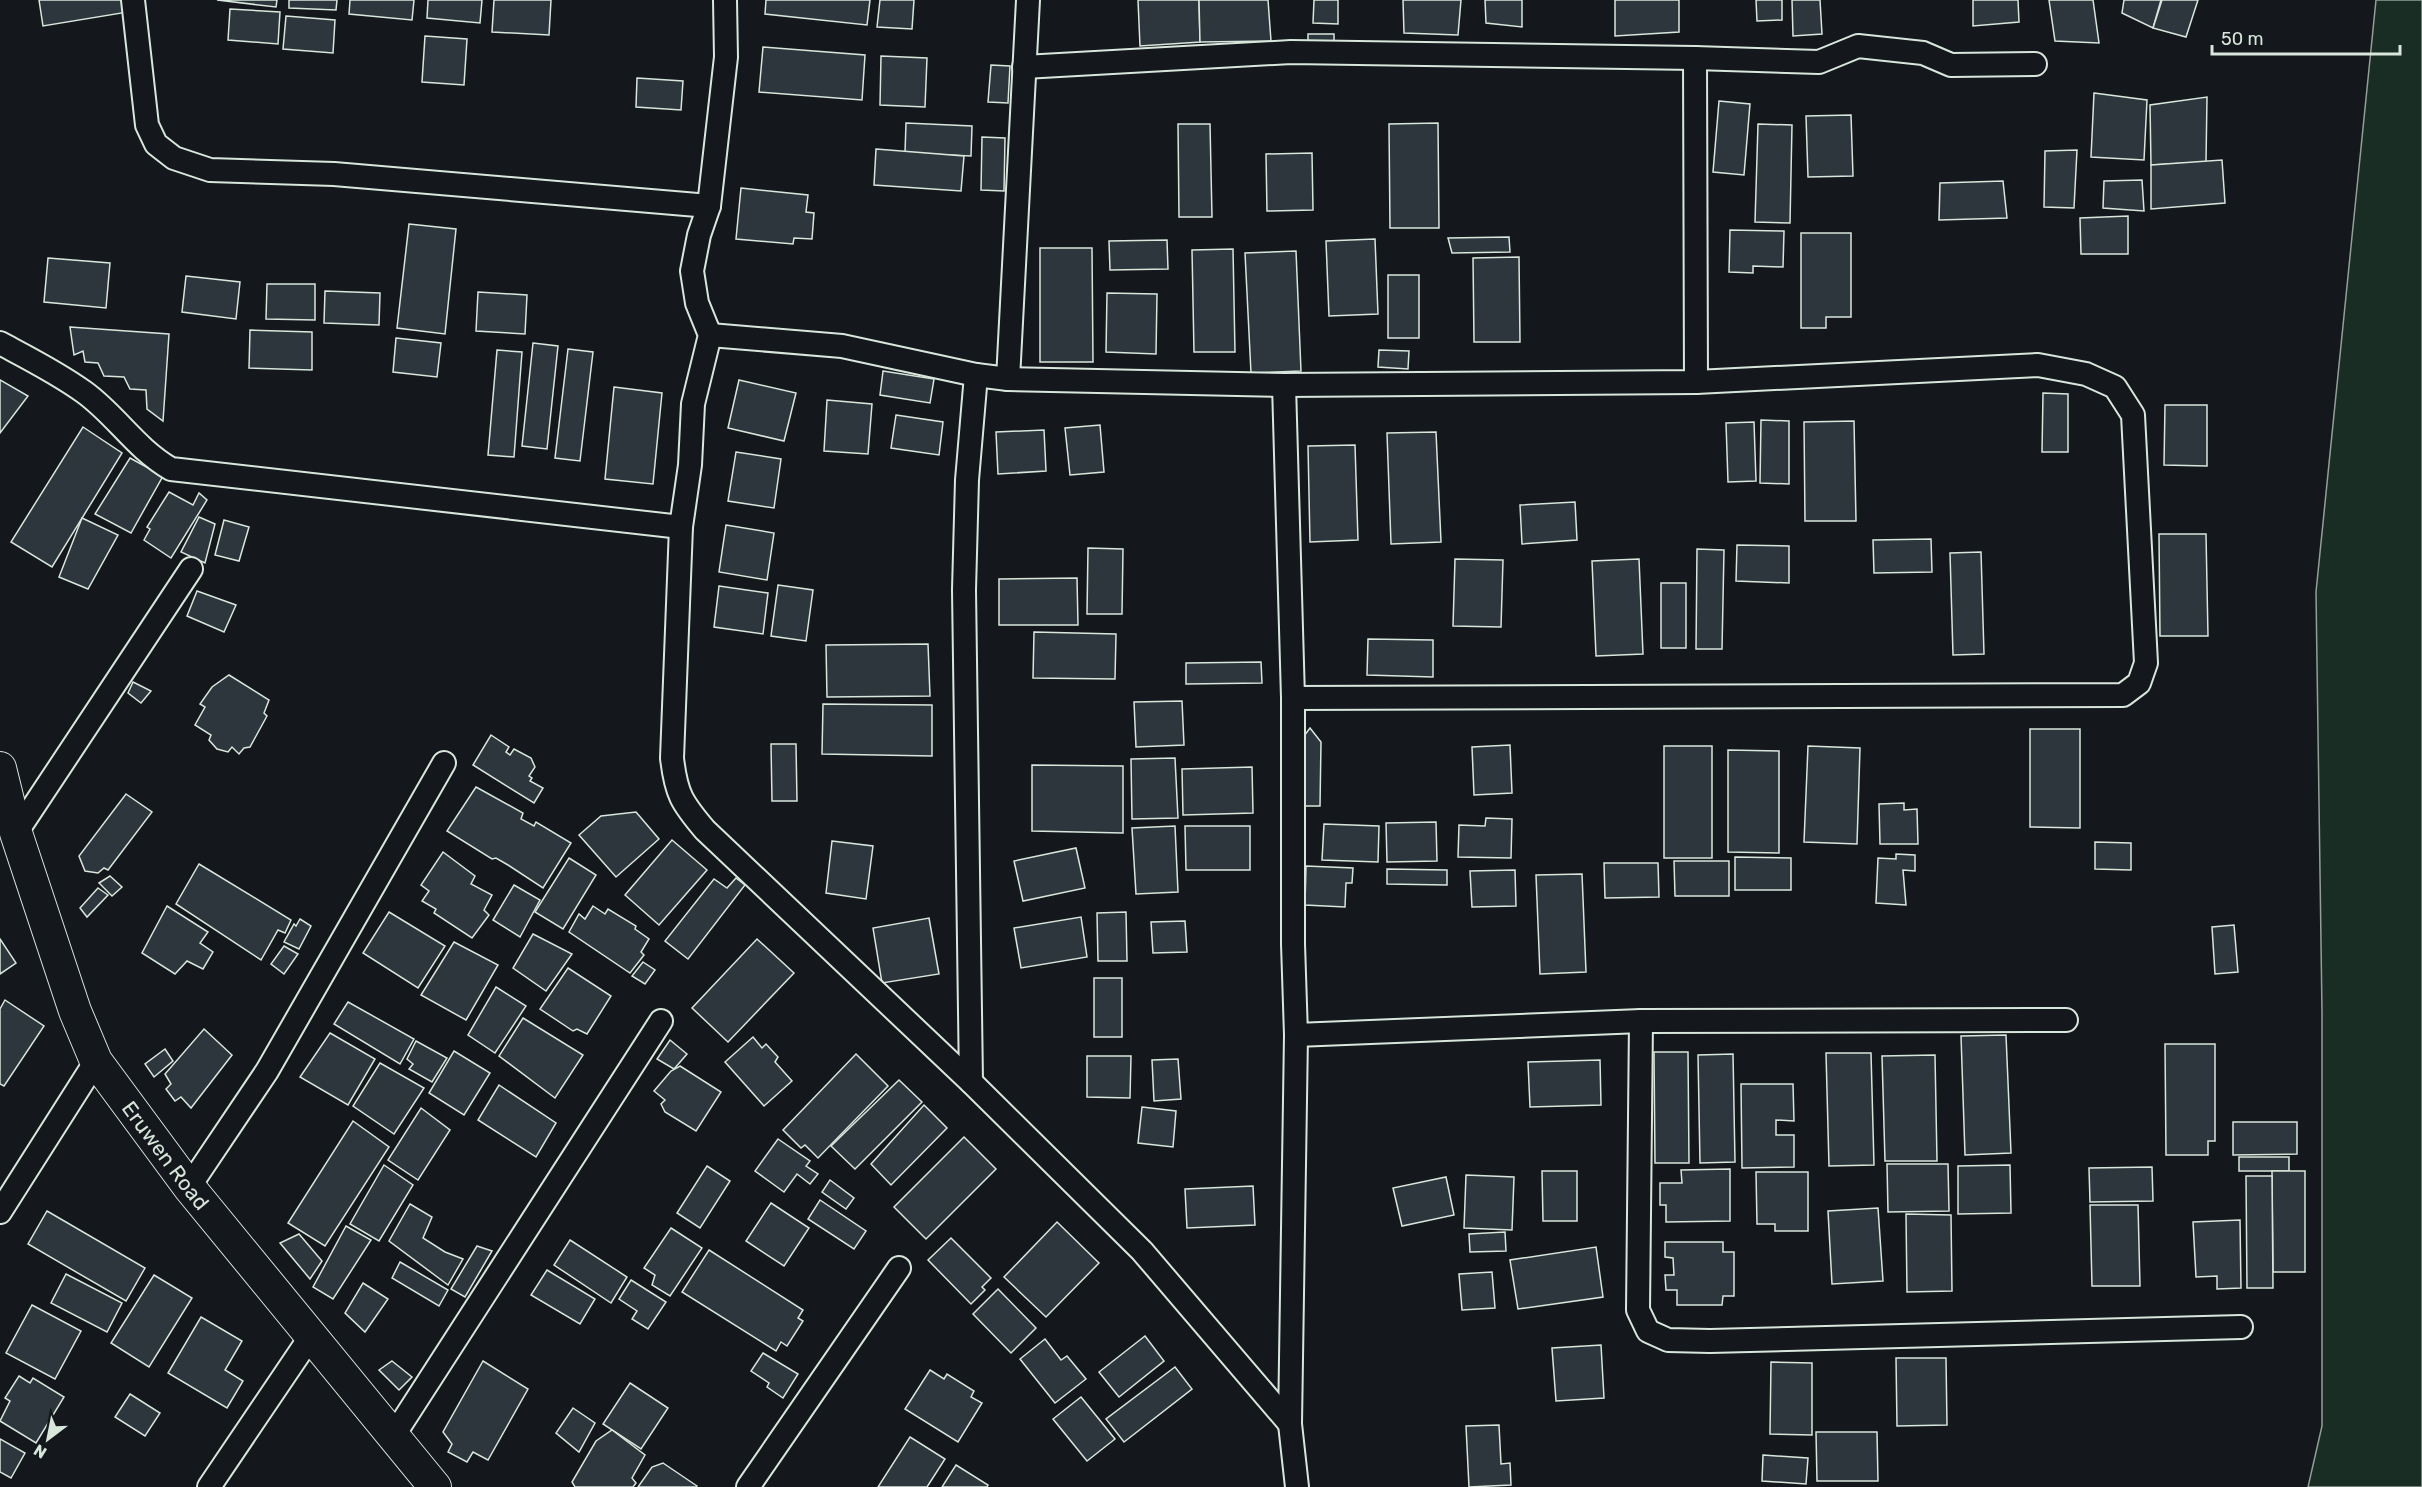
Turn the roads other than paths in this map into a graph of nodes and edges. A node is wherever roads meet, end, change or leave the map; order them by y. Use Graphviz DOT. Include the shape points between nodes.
graph roads {
  1 [pos="134,0"];
  2 [pos="725,0"];
  3 [pos="1028,0"];
  4 [pos="1695,58"];
  5 [pos="2035,64"];
  6 [pos="1024,67"];
  7 [pos="709,206"];
  8 [pos="710,336"];
  9 [pos="0,343"];
  10 [pos="976,375"];
  11 [pos="1008,379"];
  12 [pos="1696,382"];
  13 [pos="1284,385"];
  14 [pos="681,527"];
  15 [pos="191,569"];
  16 [pos="1293,698"];
  17 [pos="444,763"];
  18 [pos="0,768"];
  19 [pos="16,833"];
  20 [pos="2066,1020"];
  21 [pos="661,1021"];
  22 [pos="1641,1021"];
  23 [pos="1296,1035"];
  24 [pos="96,1061"];
  25 [pos="971,1082"];
  26 [pos="189,1187"];
  27 [pos="1,1210"];
  28 [pos="900,1268"];
  29 [pos="2241,1327"];
  30 [pos="311,1336"];
  31 [pos="1290,1424"];
  32 [pos="394,1435"];
  33 [pos="209,1487"];
  34 [pos="435,1487"];
  35 [pos="748,1487"];
  36 [pos="1297,1487"];
  1 -- 7 [label="street" via="147,125 156,144 174,158 210,170 334,174"];
  2 -- 7 [label="street" via="726,57"];
  3 -- 6 [label="street"];
  4 -- 5 [label="street" via="1819,62 1858,46 1923,53 1951,65"];
  4 -- 6 [label="street" via="1291,52"];
  4 -- 12 [label="street"];
  6 -- 11 [label="street"];
  7 -- 8 [label="street" via="692,271 697,303"];
  8 -- 10 [label="street" via="842,346"];
  8 -- 14 [label="street" via="693,404"];
  9 -- 14 [label="street" via="86,393 128,437 171,469"];
  10 -- 11 [label="street"];
  10 -- 25 [label="street" via="967,480 964,590"];
  11 -- 13 [label="street"];
  12 -- 13 [label="street"];
  12 -- 16 [label="street" via="2038,365 2086,374 2115,387 2133,415 2146,663 2139,683 2122,695"];
  13 -- 16 [label="street"];
  14 -- 25 [label="street" via="672,758 675,787 705,830"];
  15 -- 19 [label="street"];
  16 -- 23 [label="street"];
  17 -- 26 [label="street" via="267,1071"];
  18 -- 19 [label="street, Eruwen Road"];
  19 -- 24 [label="street, Eruwen Road" via="75,1011"];
  20 -- 22 [label="street"];
  21 -- 32 [label="street"];
  22 -- 23 [label="street"];
  22 -- 29 [label="street" via="1638,1310 1648,1331 1668,1340 1710,1341"];
  23 -- 31 [label="street"];
  24 -- 26 [label="street, Eruwen Road"];
  24 -- 27 [label="street"];
  25 -- 31 [label="street" via="1142,1251"];
  26 -- 30 [label="street, Eruwen Road"];
  28 -- 35 [label="street"];
  30 -- 32 [label="street, Eruwen Road"];
  30 -- 33 [label="street"];
  31 -- 36 [label="street"];
  32 -- 34 [label="street, Eruwen Road"];
}
